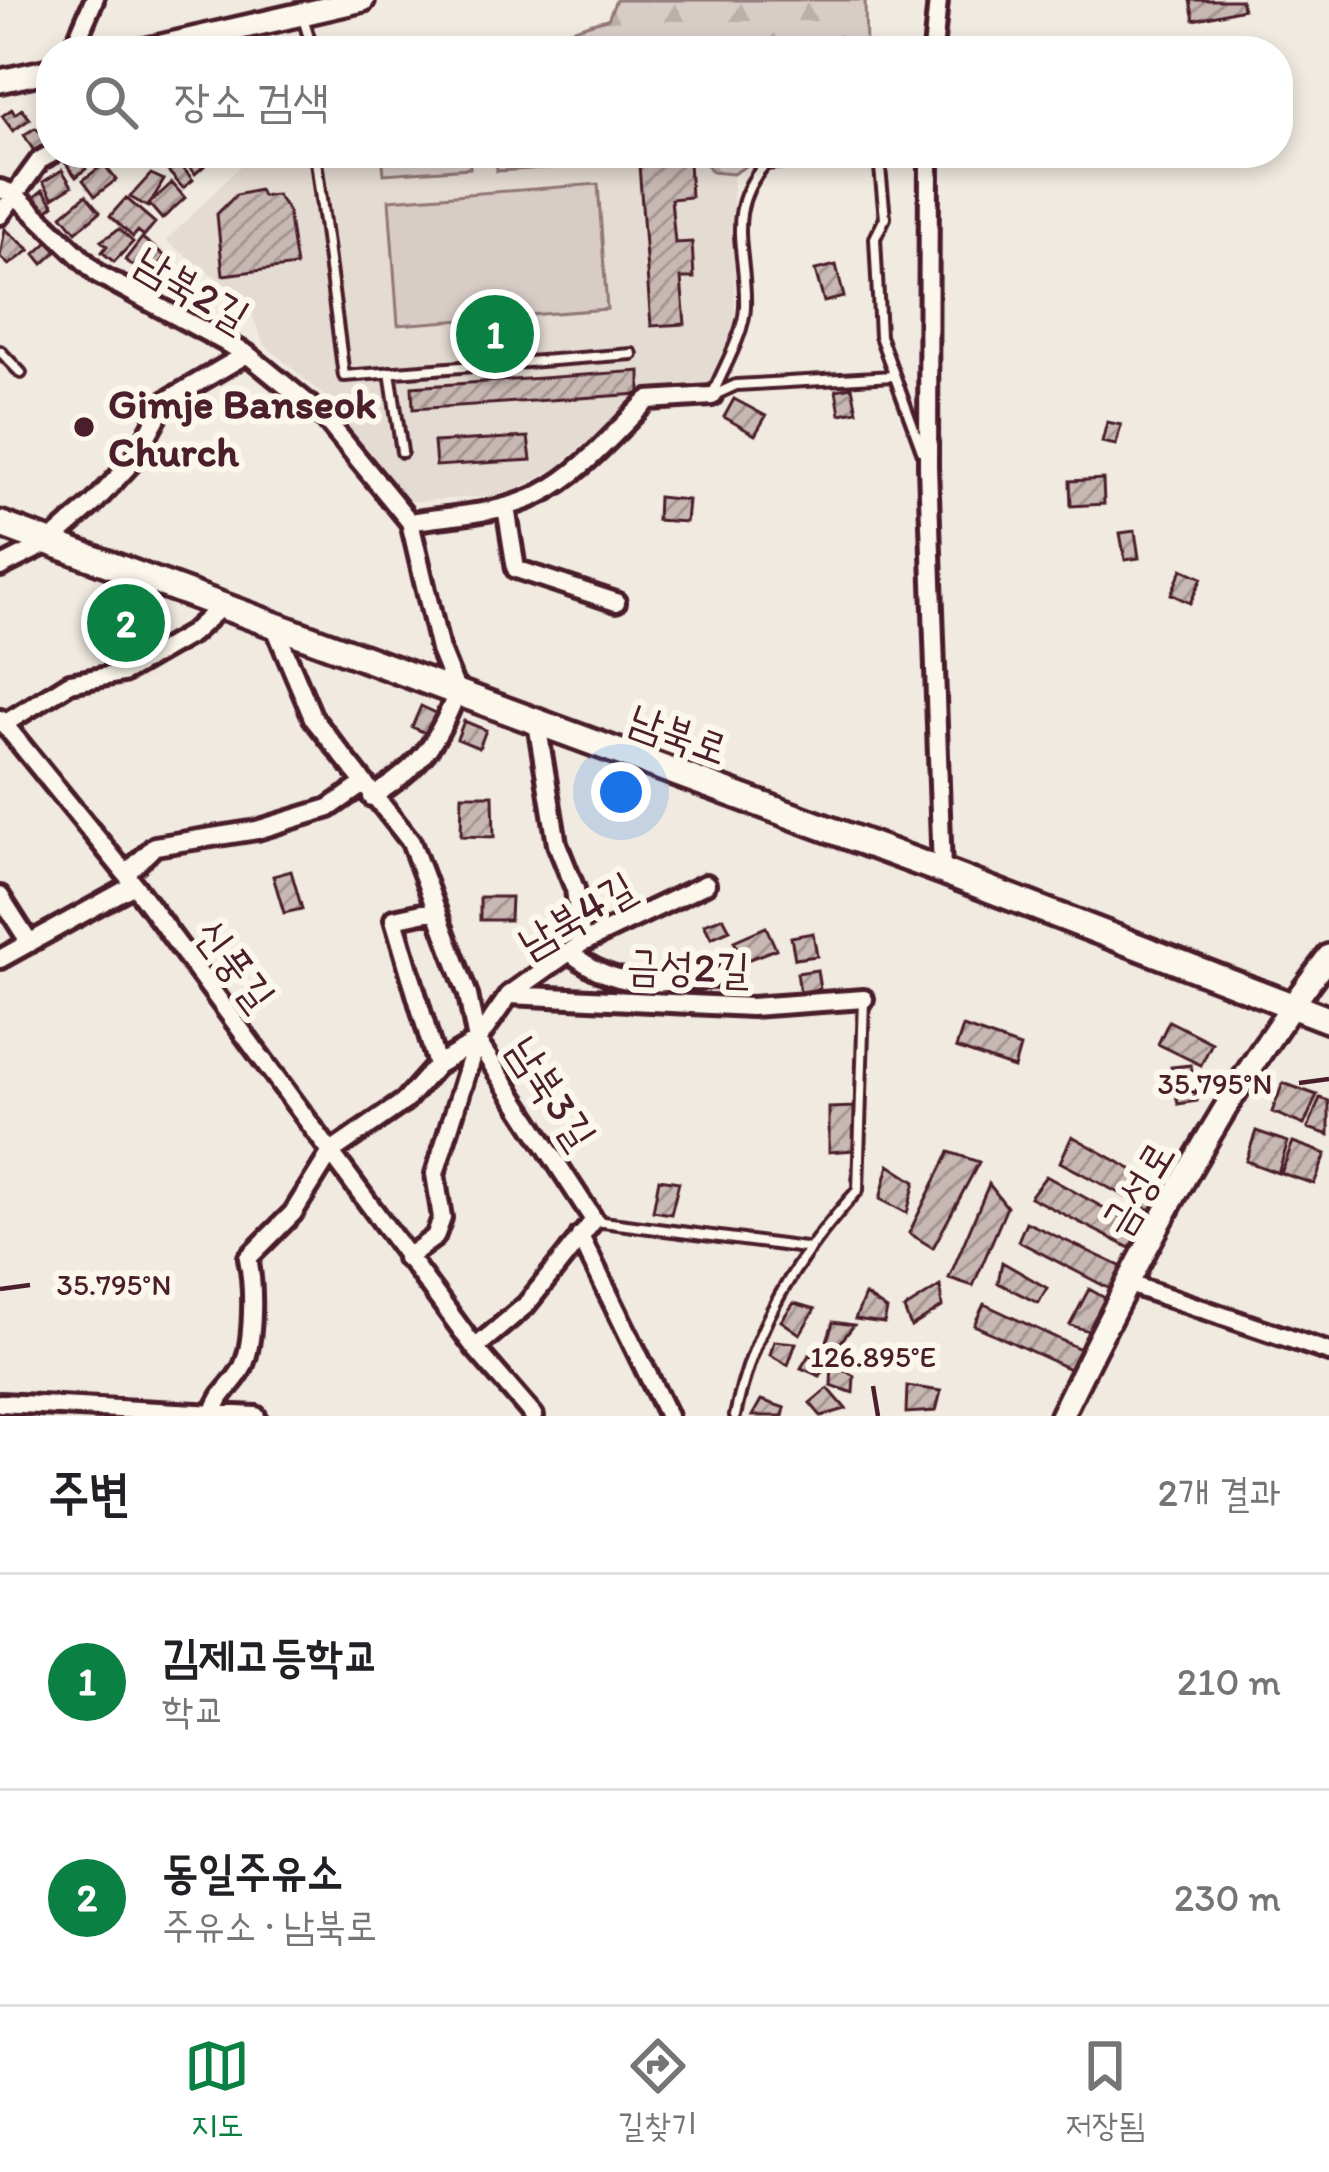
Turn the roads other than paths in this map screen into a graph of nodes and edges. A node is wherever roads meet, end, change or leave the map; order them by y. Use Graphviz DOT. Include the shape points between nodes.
graph roads {
  1 [pos="94,0"];
  2 [pos="363,0"];
  3 [pos="938,0"];
  4 [pos="302,13"];
  5 [pos="79,36"];
  6 [pos="232,36"];
  7 [pos="309,36"];
  8 [pos="934,36"];
  9 [pos="36,73"];
  10 [pos="0,81"];
  11 [pos="36,164"];
  12 [pos="317,168"];
  13 [pos="761,168"];
  14 [pos="880,168"];
  15 [pos="929,168"];
  16 [pos="7,192"];
  17 [pos="0,215"];
  18 [pos="0,351"];
  19 [pos="247,354"];
  20 [pos="632,354"];
  21 [pos="390,372"];
  22 [pos="21,373"];
  23 [pos="893,376"];
  24 [pos="712,396"];
  25 [pos="402,452"];
  26 [pos="928,466"];
  27 [pos="506,507"];
  28 [pos="410,522"];
  29 [pos="0,524"];
  30 [pos="48,543"];
  31 [pos="0,567"];
  32 [pos="616,602"];
  33 [pos="223,605"];
  34 [pos="273,622"];
  35 [pos="458,692"];
  36 [pos="537,723"];
  37 [pos="5,732"];
  38 [pos="367,791"];
  39 [pos="942,871"];
  40 [pos="130,879"];
  41 [pos="706,884"];
  42 [pos="0,896"];
  43 [pos="436,910"];
  44 [pos="30,943"];
  45 [pos="576,948"];
  46 [pos="1329,956"];
  47 [pos="0,959"];
  48 [pos="723,976"];
  49 [pos="509,995"];
  50 [pos="864,999"];
  51 [pos="1290,1005"];
  52 [pos="1329,1020"];
  53 [pos="477,1041"];
  54 [pos="437,1065"];
  55 [pos="331,1152"];
  56 [pos="594,1220"];
  57 [pos="580,1236"];
  58 [pos="805,1248"];
  59 [pos="406,1258"];
  60 [pos="1126,1283"];
  61 [pos="475,1348"];
  62 [pos="1329,1352"];
  63 [pos="0,1403"];
  64 [pos="214,1412"];
  65 [pos="256,1416"];
  66 [pos="534,1416"];
  67 [pos="668,1416"];
  68 [pos="735,1416"];
  69 [pos="1061,1416"];
  1 -- 5 [label="street"];
  2 -- 4 [label="street"];
  3 -- 8 [label="street"];
  4 -- 6 [label="street"];
  4 -- 7 [label="lane"];
  9 -- 10 [label="street"];
  11 -- 16 [label="street"];
  12 -- 21 [label="lane" via="344,376"];
  13 -- 24 [label="lane" via="742,190 745,311"];
  14 -- 23 [label="lane" via="880,336"];
  15 -- 26 [label="street"];
  16 -- 17 [label="street"];
  16 -- 19 [label="street, 남북2길" via="98,274"];
  18 -- 22 [label="lane"];
  19 -- 28 [label="street" via="322,415"];
  19 -- 30 [label="street, 남북2길" via="166,400 134,460"];
  20 -- 21 [label="lane"];
  21 -- 25 [label="lane"];
  23 -- 24 [label="lane" via="736,385"];
  23 -- 26 [label="lane"];
  24 -- 27 [label="street" via="648,400 567,478"];
  26 -- 39 [label="street"];
  27 -- 28 [label="street"];
  27 -- 32 [label="street" via="516,569"];
  28 -- 35 [label="street"];
  29 -- 30 [label="main road, 남북로"];
  30 -- 31 [label="street, 남북2길"];
  30 -- 33 [label="main road, 남북로"];
  33 -- 34 [label="main road, 남북로"];
  33 -- 37 [label="street" via="123,673 70,683"];
  34 -- 35 [label="main road, 남북로"];
  34 -- 38 [label="street, 남북3길" via="313,718"];
  35 -- 36 [label="main road, 남북로"];
  35 -- 38 [label="street" via="438,742 400,779"];
  36 -- 39 [label="main road, 남북로"];
  36 -- 45 [label="street" via="557,844 575,890"];
  37 -- 40 [label="street, 신풍길"];
  38 -- 40 [label="street" via="257,830 155,846"];
  38 -- 43 [label="street, 남북3길" via="411,842"];
  39 -- 51 [label="main road, 남북로"];
  40 -- 44 [label="street"];
  40 -- 55 [label="street, 신풍길"];
  41 -- 45 [label="street, 남북4길"];
  42 -- 44 [label="street"];
  43 -- 53 [label="street, 남북3길"];
  43 -- 54 [label="street" via="394,919"];
  44 -- 47 [label="street"];
  45 -- 48 [label="street" via="596,975 648,984"];
  45 -- 49 [label="street, 남북4길"];
  46 -- 51 [label="street, 금성로"];
  49 -- 50 [label="street, 금성2길" via="751,1006"];
  49 -- 53 [label="street, 남북4길"];
  50 -- 58 [label="lane" via="858,1190"];
  51 -- 52 [label="main road, 남북로"];
  51 -- 60 [label="street, 금성로"];
  53 -- 54 [label="street, 남북4길"];
  53 -- 56 [label="street, 남북3길"];
  53 -- 59 [label="street" via="435,1174 442,1218 435,1237"];
  54 -- 55 [label="street, 남북4길" via="404,1101"];
  55 -- 59 [label="street, 신풍길"];
  55 -- 64 [label="street" via="293,1214 248,1258 254,1336"];
  56 -- 57 [label="street"];
  56 -- 58 [label="lane"];
  57 -- 61 [label="street" via="526,1305"];
  57 -- 67 [label="street"];
  58 -- 68 [label="lane" via="747,1356"];
  59 -- 61 [label="street, 신풍길"];
  60 -- 62 [label="street"];
  60 -- 69 [label="street, 금성로"];
  61 -- 66 [label="street, 신풍길"];
  63 -- 64 [label="street"];
  64 -- 65 [label="street"];
}
